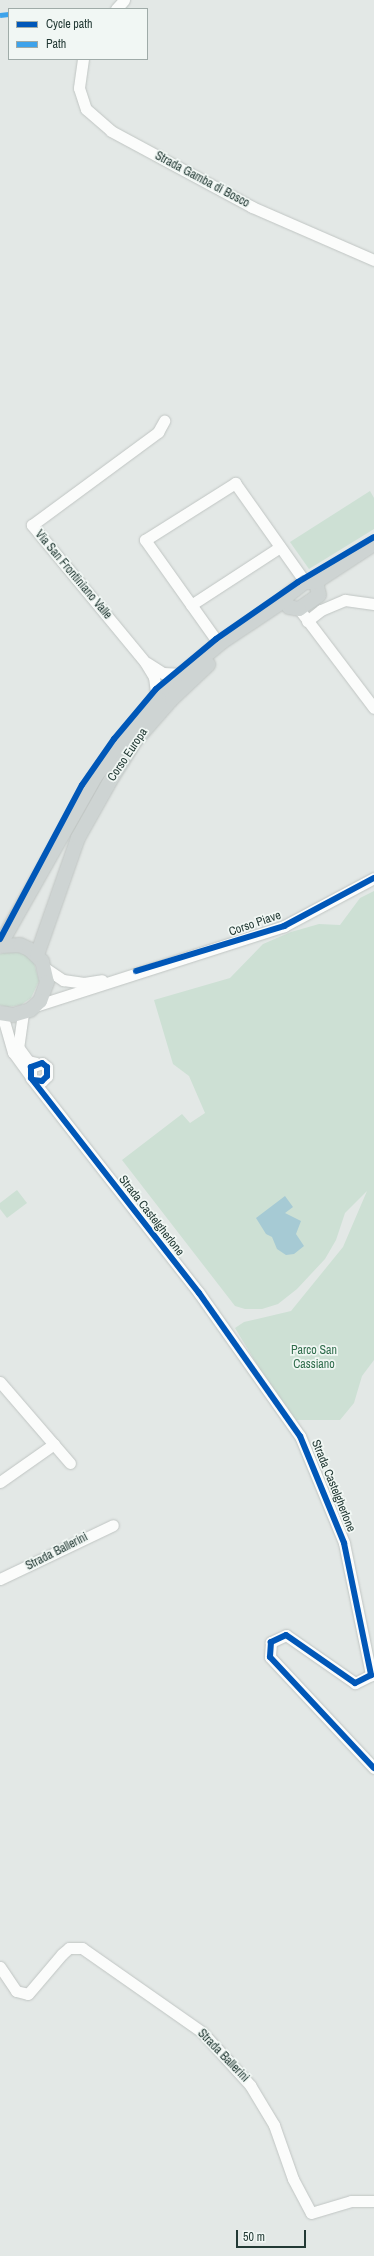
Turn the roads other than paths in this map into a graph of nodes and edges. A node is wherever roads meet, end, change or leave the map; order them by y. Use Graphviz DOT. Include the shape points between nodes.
graph roads {
  1 [pos="124,0"];
  2 [pos="117,8"];
  3 [pos="83,60"];
  4 [pos="374,260"];
  5 [pos="164,421"];
  6 [pos="374,544"];
  7 [pos="280,547"];
  8 [pos="374,553"];
  9 [pos="314,585"];
  10 [pos="374,604"];
  11 [pos="191,605"];
  12 [pos="291,605"];
  13 [pos="307,621"];
  14 [pos="220,644"];
  15 [pos="145,662"];
  16 [pos="183,674"];
  17 [pos="157,701"];
  18 [pos="374,708"];
  19 [pos="374,878"];
  20 [pos="0,945"];
  21 [pos="37,955"];
  22 [pos="45,968"];
  23 [pos="116,978"];
  24 [pos="29,1009"];
  25 [pos="1,1013"];
  26 [pos="36,1063"];
  27 [pos="36,1078"];
  28 [pos="0,1382"];
  29 [pos="54,1444"];
  30 [pos="70,1463"];
  31 [pos="0,1482"];
  32 [pos="113,1525"];
  33 [pos="0,1580"];
  34 [pos="374,1768"];
  35 [pos="0,1967"];
  36 [pos="373,2201"];
  1 -- 2 [label="street"];
  3 -- 4 [label="street, Strada Gamba di Bosco" via="79,88 86,109 111,131 252,207"];
  5 -- 15 [label="street, Via San Frontiniano Valle" via="158,432 32,525"];
  6 -- 9 [label="main road"];
  7 -- 9 [label="street"];
  7 -- 11 [label="street"];
  7 -- 11 [label="street" via="235,483 145,540"];
  8 -- 9 [label="main road"];
  9 -- 12 [label="main road"];
  9 -- 12 [label="main road" via="290,592"];
  10 -- 13 [label="street" via="345,600 321,610"];
  11 -- 14 [label="street"];
  12 -- 13 [label="street"];
  12 -- 14 [label="main road, Corso Europa"];
  12 -- 21 [label="main road, Corso Europa" via="203,669 135,741 78,838"];
  13 -- 18 [label="street"];
  14 -- 16 [label="main road, Corso Europa"];
  15 -- 16 [label="street" via="163,673"];
  15 -- 17 [label="street" via="154,677"];
  16 -- 17 [label="main road, Corso Europa"];
  17 -- 20 [label="main road, Corso Europa" via="95,777"];
  19 -- 23 [label="street, Corso Piave" via="284,926"];
  20 -- 21 [label="main road" via="20,945"];
  21 -- 22 [label="main road"];
  22 -- 23 [label="street" via="63,980 84,983"];
  22 -- 24 [label="main road" via="46,989"];
  23 -- 24 [label="street" via="86,991"];
  24 -- 25 [label="main road"];
  24 -- 26 [label="street" via="18,1047 28,1061"];
  25 -- 27 [label="street" via="13,1052"];
  26 -- 27 [label="street" via="29,1069"];
  26 -- 27 [label="street" via="47,1067"];
  27 -- 34 [label="street, Strada Castelgherlone" via="50,1102 203,1299 300,1436 344,1543 371,1675 355,1683 286,1635 271,1642 270,1658"];
  28 -- 29 [label="street"];
  29 -- 30 [label="street"];
  29 -- 31 [label="street"];
  32 -- 33 [label="street, Strada Ballerini"];
  35 -- 36 [label="street, Strada Ballerini" via="16,1992 28,1994 69,1948 82,1948 202,2032 250,2085 274,2125 293,2179 311,2213 351,2201"];
}
